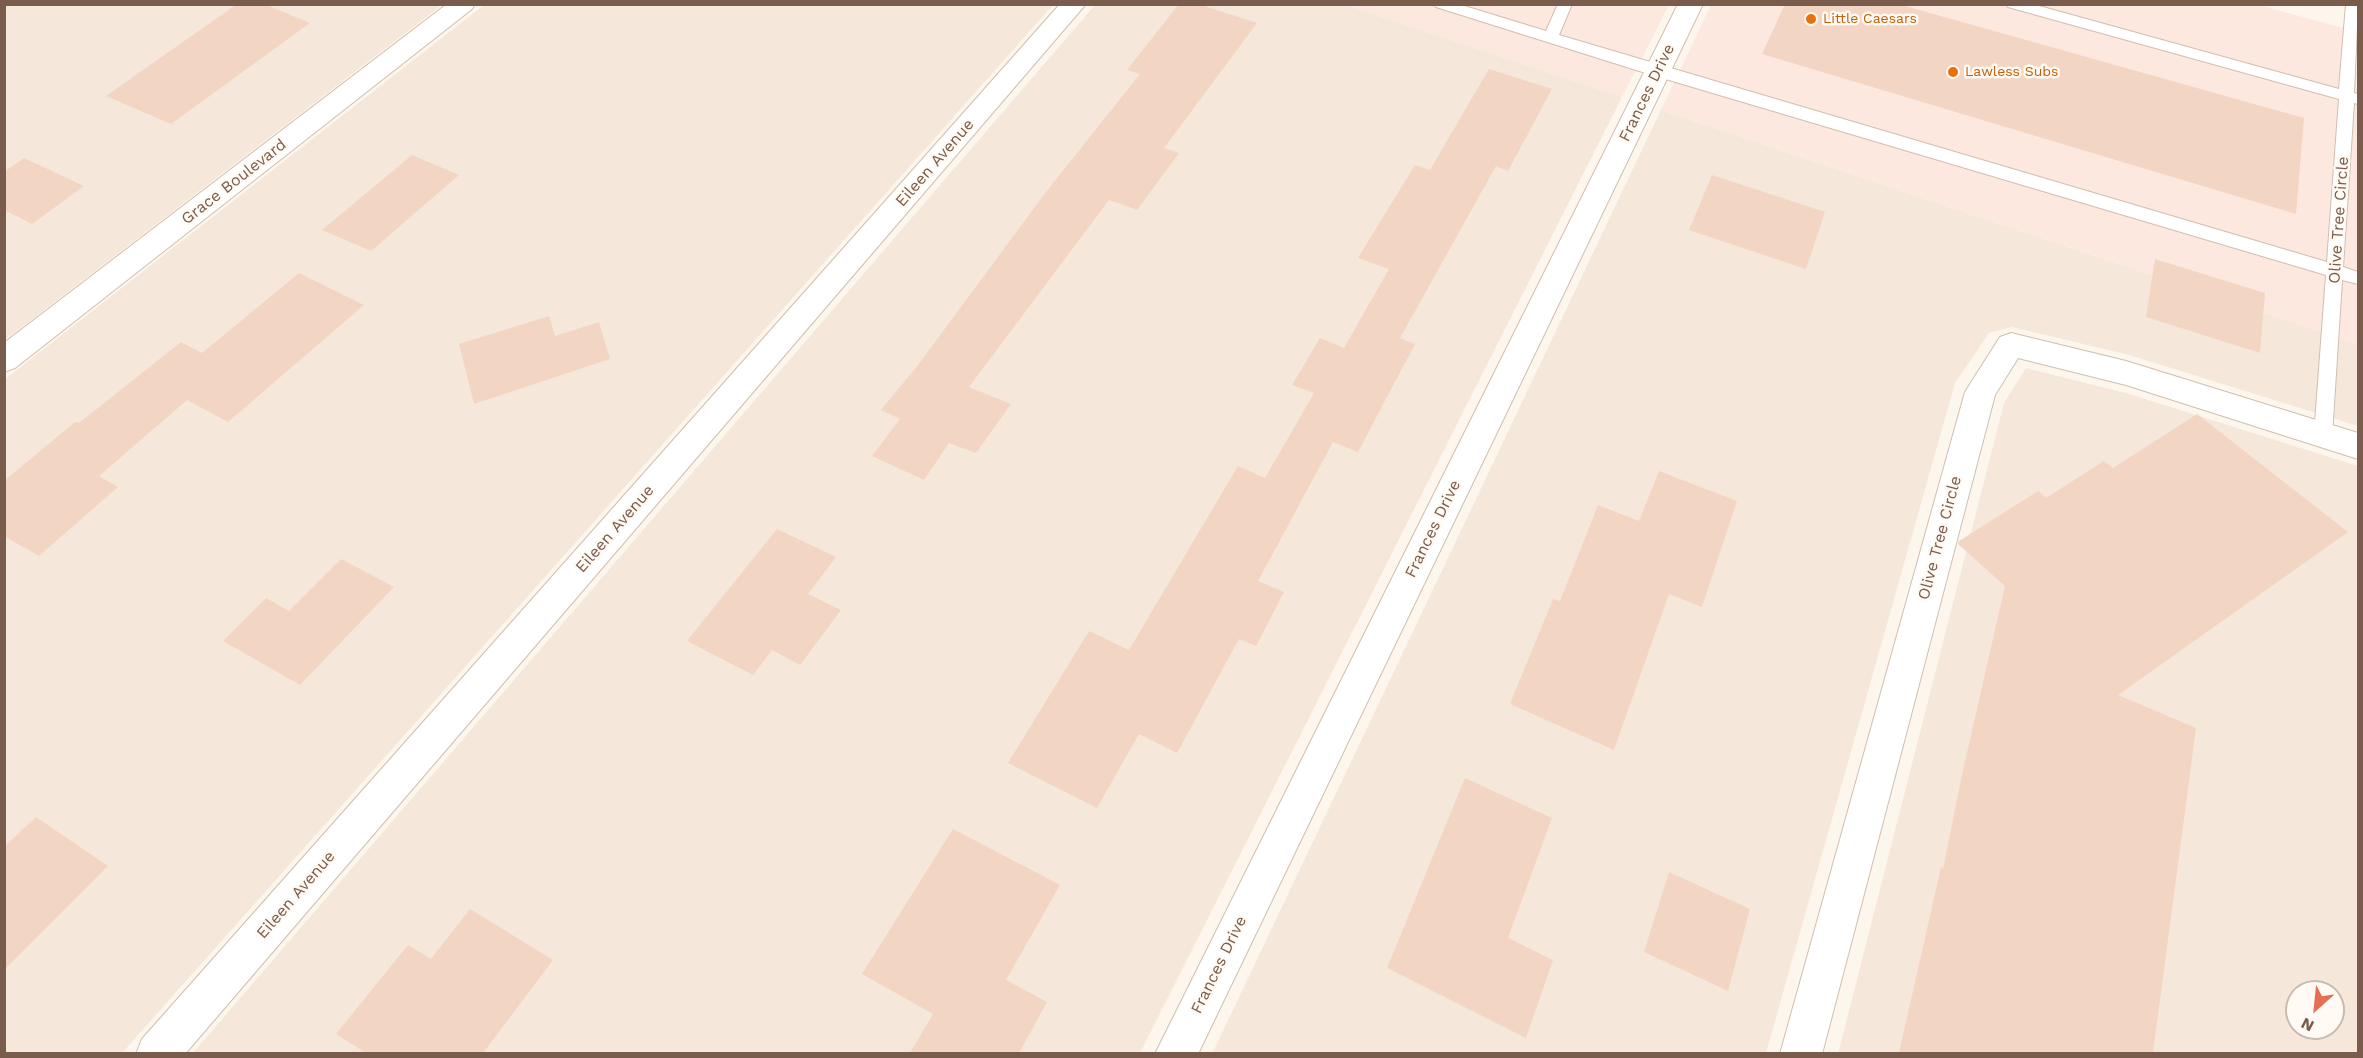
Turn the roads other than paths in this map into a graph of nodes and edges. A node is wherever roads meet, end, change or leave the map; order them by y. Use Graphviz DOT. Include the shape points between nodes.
graph roads {
  1 [pos="463,4"];
  2 [pos="1074,4"];
  3 [pos="1441,4"];
  4 [pos="1496,4"];
  5 [pos="1565,4"];
  6 [pos="1691,4"];
  7 [pos="2013,4"];
  8 [pos="2353,4"];
  9 [pos="1488,19"];
  10 [pos="1550,38"];
  11 [pos="1658,71"];
  12 [pos="2353,98"];
  13 [pos="2335,271"];
  14 [pos="2358,278"];
  15 [pos="4,360"];
  16 [pos="2324,436"];
  17 [pos="2358,446"];
  18 [pos="157,1053"];
  19 [pos="1176,1053"];
  20 [pos="1801,1053"];
  1 -- 15 [label="street, Grace Boulevard"];
  2 -- 18 [label="street, Eileen Avenue"];
  3 -- 9 [label="lane"];
  4 -- 9 [label="lane"];
  5 -- 10 [label="lane"];
  6 -- 11 [label="street, Frances Drive"];
  7 -- 12 [label="lane"];
  8 -- 12 [label="lane, Olive Tree Circle"];
  9 -- 10 [label="lane"];
  10 -- 11 [label="lane"];
  11 -- 13 [label="lane"];
  11 -- 19 [label="street, Frances Drive"];
  12 -- 13 [label="lane, Olive Tree Circle"];
  13 -- 14 [label="lane"];
  13 -- 16 [label="lane, Olive Tree Circle"];
  16 -- 17 [label="street, Olive Tree Circle"];
  16 -- 20 [label="street, Olive Tree Circle" via="2126,373 2011,345 1980,392"];
}
